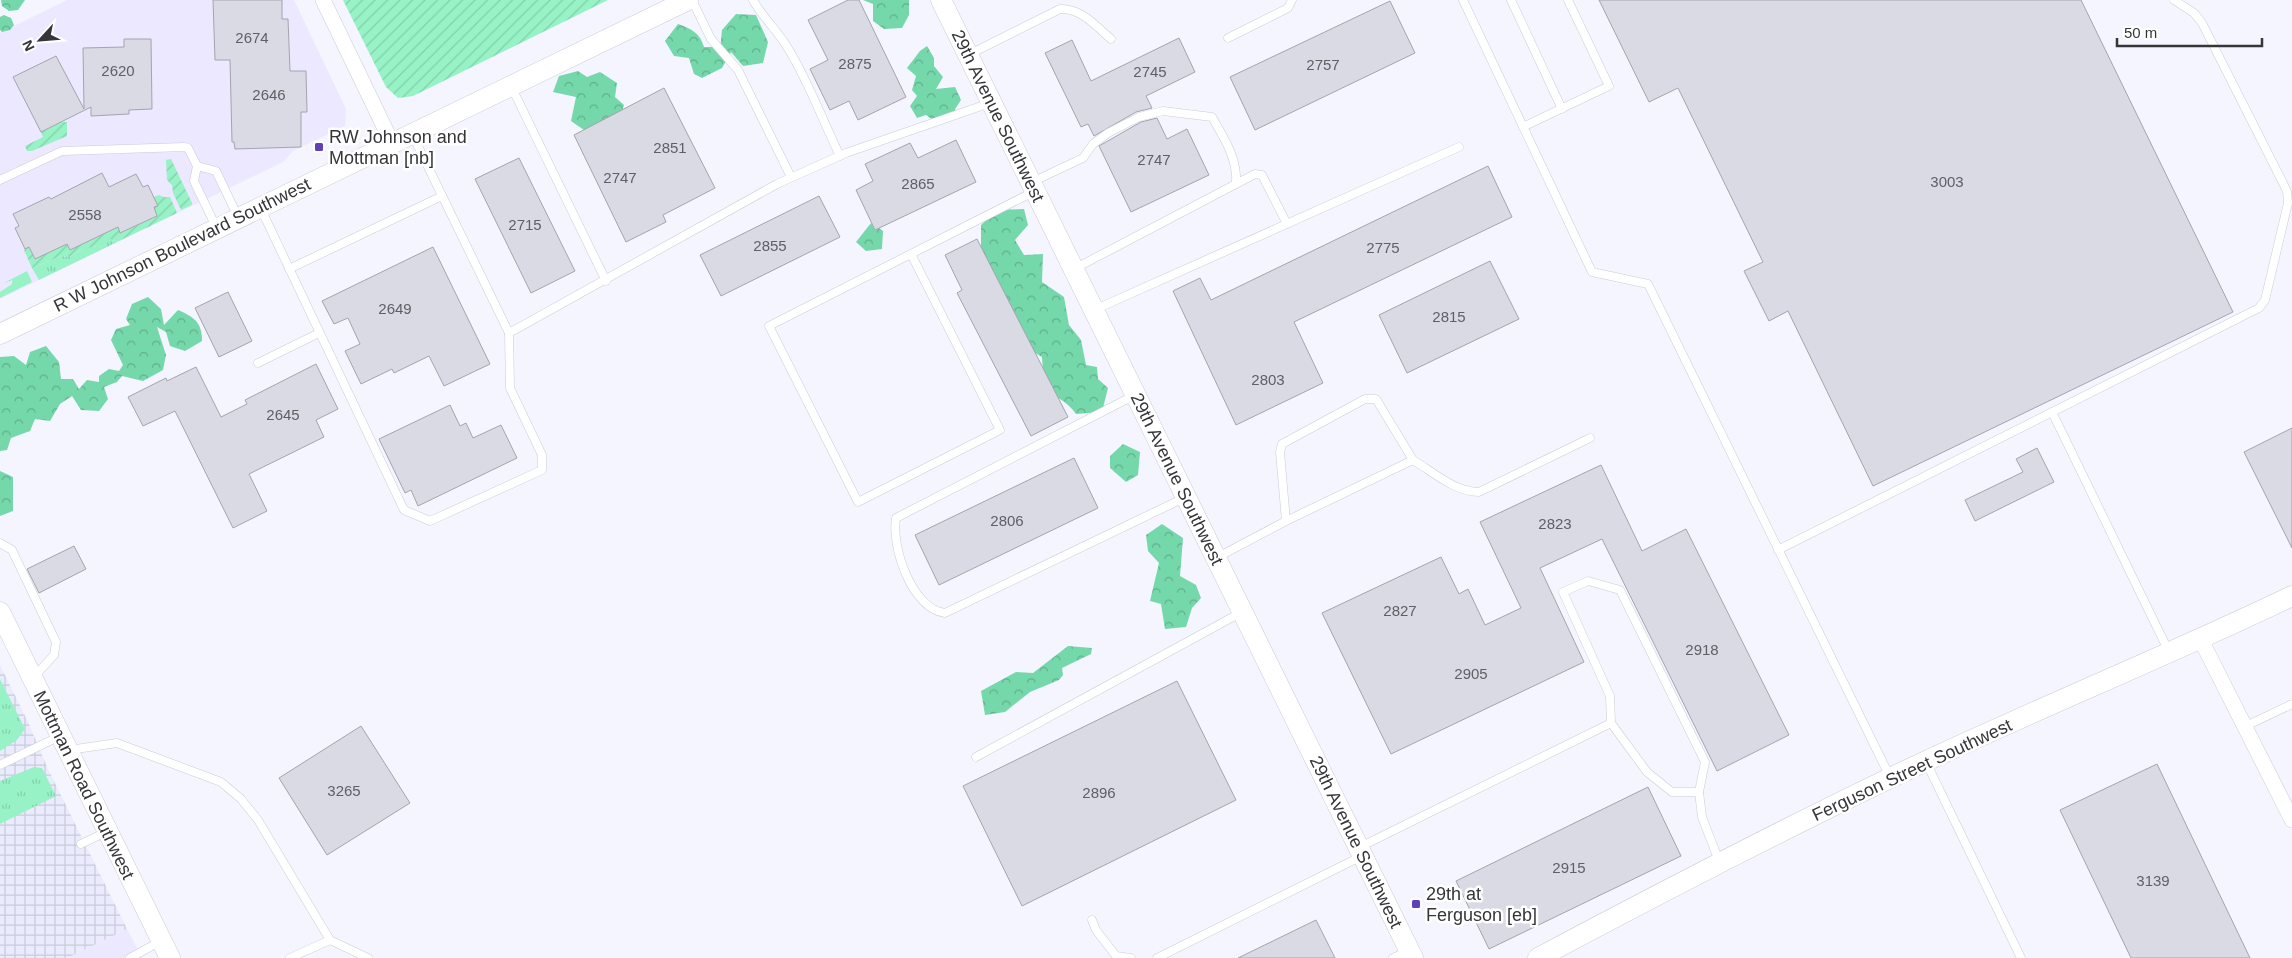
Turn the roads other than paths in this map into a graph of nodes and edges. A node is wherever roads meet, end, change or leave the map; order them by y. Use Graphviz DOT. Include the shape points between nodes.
graph roads {
  1 [pos="323,0"];
  2 [pos="690,0"];
  3 [pos="753,0"];
  4 [pos="941,0"];
  5 [pos="1292,0"];
  6 [pos="1463,0"];
  7 [pos="1510,0"];
  8 [pos="1568,0"];
  9 [pos="2174,0"];
  10 [pos="1228,38"];
  11 [pos="1111,39"];
  12 [pos="968,55"];
  13 [pos="511,86"];
  14 [pos="992,102"];
  15 [pos="1562,109"];
  16 [pos="1523,127"];
  17 [pos="412,134"];
  18 [pos="392,144"];
  19 [pos="1459,147"];
  20 [pos="840,156"];
  21 [pos="197,166"];
  22 [pos="791,177"];
  23 [pos="0,180"];
  24 [pos="1236,184"];
  25 [pos="1033,187"];
  26 [pos="442,196"];
  27 [pos="260,208"];
  28 [pos="239,218"];
  29 [pos="1287,224"];
  30 [pos="217,228"];
  31 [pos="911,254"];
  32 [pos="290,269"];
  33 [pos="1074,269"];
  34 [pos="606,281"];
  35 [pos="1094,310"];
  36 [pos="320,333"];
  37 [pos="509,333"];
  38 [pos="0,334"];
  39 [pos="258,363"];
  40 [pos="1136,395"];
  41 [pos="2052,412"];
  42 [pos="1590,438"];
  43 [pos="1413,460"];
  44 [pos="1186,497"];
  45 [pos="1286,521"];
  46 [pos="0,543"];
  47 [pos="1778,550"];
  48 [pos="1216,558"];
  49 [pos="2292,596"];
  50 [pos="0,612"];
  51 [pos="1242,612"];
  52 [pos="2201,640"];
  53 [pos="2170,654"];
  54 [pos="31,679"];
  55 [pos="2292,704"];
  56 [pos="1611,723"];
  57 [pos="2246,726"];
  58 [pos="64,743"];
  59 [pos="976,757"];
  60 [pos="1926,762"];
  61 [pos="0,765"];
  62 [pos="1890,779"];
  63 [pos="1700,792"];
  64 [pos="2292,820"];
  65 [pos="107,832"];
  66 [pos="81,844"];
  67 [pos="1360,852"];
  68 [pos="1719,862"];
  69 [pos="1092,920"];
  70 [pos="330,940"];
  71 [pos="166,949"];
  72 [pos="1405,955"];
  73 [pos="1115,957"];
  74 [pos="130,958"];
  75 [pos="290,958"];
  76 [pos="368,958"];
  77 [pos="1131,958"];
  78 [pos="1157,958"];
  79 [pos="1538,958"];
  80 [pos="2021,958"];
  1 -- 18 [label="street"];
  2 -- 13 [label="street, R W Johnson Boulevard Southwest"];
  2 -- 22 [label="lane" via="711,38 738,70"];
  3 -- 20 [label="lane" via="790,51"];
  4 -- 12 [label="street, 29th Avenue Southwest"];
  5 -- 10 [label="lane" via="1288,8"];
  6 -- 16 [label="lane"];
  7 -- 15 [label="lane"];
  8 -- 15 [label="lane" via="1609,86"];
  9 -- 41 [label="lane" via="2194,13 2202,23 2287,191 2288,203 2265,300 2259,308"];
  11 -- 12 [label="lane" via="1086,17 1060,9"];
  12 -- 14 [label="street, 29th Avenue Southwest"];
  13 -- 17 [label="street, R W Johnson Boulevard Southwest"];
  13 -- 34 [label="lane"];
  14 -- 20 [label="lane"];
  14 -- 25 [label="street, 29th Avenue Southwest"];
  15 -- 16 [label="lane"];
  16 -- 47 [label="lane" via="1592,272 1648,284"];
  17 -- 18 [label="street, R W Johnson Boulevard Southwest"];
  17 -- 26 [label="lane"];
  18 -- 27 [label="street, R W Johnson Boulevard Southwest"];
  19 -- 29 [label="lane"];
  20 -- 22 [label="lane"];
  21 -- 23 [label="lane" via="188,148 184,147 62,151"];
  21 -- 28 [label="lane" via="216,171"];
  21 -- 30 [label="lane" via="194,181"];
  22 -- 34 [label="lane"];
  24 -- 25 [label="lane" via="1237,170 1212,117 1163,112 1139,116 1108,133 1082,158"];
  24 -- 29 [label="lane" via="1255,174 1262,175"];
  24 -- 33 [label="lane"];
  25 -- 31 [label="lane"];
  25 -- 33 [label="street, 29th Avenue Southwest"];
  26 -- 32 [label="lane"];
  26 -- 37 [label="lane"];
  27 -- 28 [label="street, R W Johnson Boulevard Southwest"];
  27 -- 32 [label="lane"];
  28 -- 30 [label="street, R W Johnson Boulevard Southwest"];
  29 -- 35 [label="lane"];
  30 -- 38 [label="street, R W Johnson Boulevard Southwest"];
  31 -- 31 [label="lane" via="769,326 858,502 1000,430"];
  32 -- 36 [label="lane"];
  33 -- 35 [label="street, 29th Avenue Southwest"];
  34 -- 37 [label="lane"];
  35 -- 40 [label="street, 29th Avenue Southwest"];
  36 -- 37 [label="lane" via="404,510 430,521 542,470 542,455 510,388"];
  36 -- 39 [label="lane"];
  40 -- 44 [label="street, 29th Avenue Southwest"];
  40 -- 44 [label="lane" via="896,518 894,530 901,565 921,601 935,612 945,614"];
  41 -- 47 [label="lane"];
  41 -- 53 [label="lane"];
  42 -- 43 [label="lane" via="1479,492 1459,488"];
  43 -- 45 [label="lane"];
  43 -- 45 [label="lane" via="1376,399 1365,399 1282,444"];
  44 -- 48 [label="street, 29th Avenue Southwest"];
  45 -- 48 [label="lane"];
  46 -- 54 [label="lane" via="12,550 56,642 54,654"];
  47 -- 62 [label="lane"];
  48 -- 51 [label="street, 29th Avenue Southwest"];
  49 -- 52 [label="street, Ferguson Street Southwest"];
  50 -- 54 [label="street, Mottman Road Southwest"];
  51 -- 59 [label="lane"];
  51 -- 67 [label="street, 29th Avenue Southwest"];
  52 -- 53 [label="street, Ferguson Street Southwest"];
  52 -- 57 [label="street"];
  53 -- 60 [label="street, Ferguson Street Southwest"];
  54 -- 58 [label="street, Mottman Road Southwest"];
  55 -- 57 [label="lane"];
  56 -- 63 [label="lane" via="1647,772 1672,792"];
  56 -- 63 [label="lane" via="1610,696 1563,592 1588,581 1620,590 1706,762"];
  56 -- 67 [label="lane"];
  57 -- 64 [label="street"];
  58 -- 61 [label="lane"];
  58 -- 65 [label="street, Mottman Road Southwest"];
  58 -- 70 [label="lane" via="117,743 221,782 258,820"];
  60 -- 62 [label="street, Ferguson Street Southwest"];
  60 -- 80 [label="lane"];
  62 -- 68 [label="street, Ferguson Street Southwest"];
  63 -- 68 [label="lane" via="1702,817"];
  65 -- 66 [label="lane"];
  65 -- 71 [label="street, Mottman Road Southwest"];
  67 -- 72 [label="street, 29th Avenue Southwest"];
  67 -- 78 [label="lane"];
  68 -- 79 [label="street, Ferguson Street Southwest"];
  69 -- 73 [label="lane"];
  70 -- 75 [label="lane"];
  70 -- 76 [label="lane"];
  71 -- 74 [label="lane"];
  73 -- 77 [label="lane"];
}
